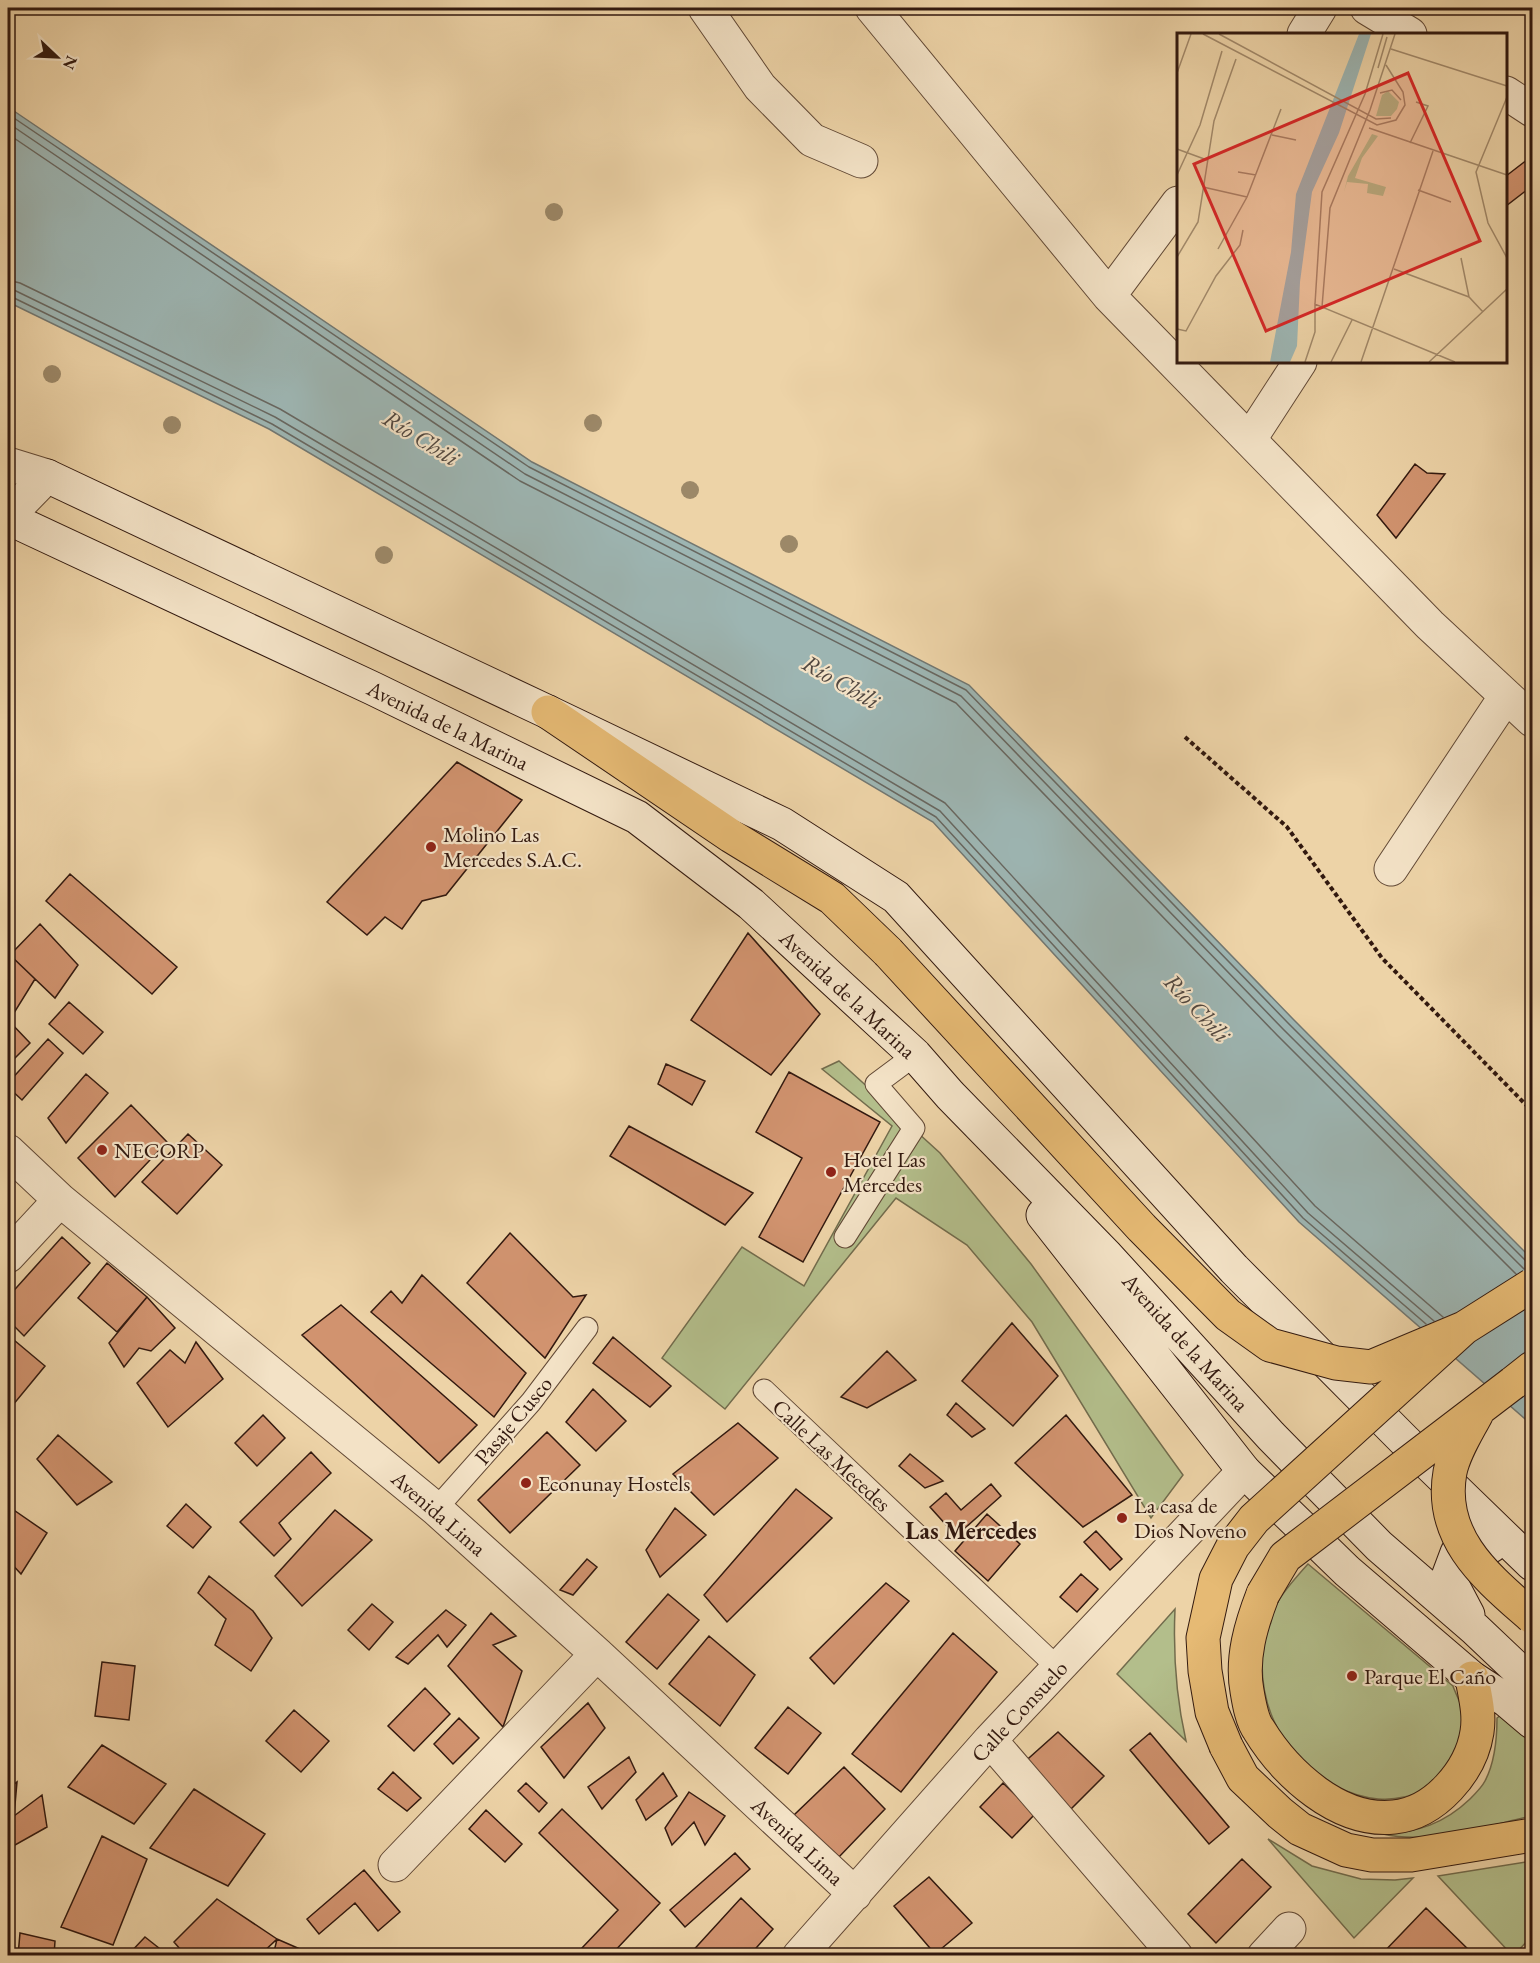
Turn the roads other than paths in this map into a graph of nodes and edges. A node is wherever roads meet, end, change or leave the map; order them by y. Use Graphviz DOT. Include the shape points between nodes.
graph roads {
  1 [pos="705,8"];
  2 [pos="872,8"];
  3 [pos="1320,8"];
  4 [pos="1367,8"];
  5 [pos="1306,33"];
  6 [pos="1408,33"];
  7 [pos="861,161"];
  8 [pos="1177,206"];
  9 [pos="1108,296"];
  10 [pos="1299,363"];
  11 [pos="1250,439"];
  12 [pos="8,464"];
  13 [pos="47,476"];
  14 [pos="8,517"];
  15 [pos="1506,696"];
  16 [pos="548,712"];
  17 [pos="1533,720"];
  18 [pos="1391,869"];
  19 [pos="915,1055"];
  20 [pos="950,1095"];
  21 [pos="8,1151"];
  22 [pos="60,1200"];
  23 [pos="844,1237"];
  24 [pos="8,1256"];
  25 [pos="1533,1286"];
  26 [pos="587,1328"];
  27 [pos="1464,1328"];
  28 [pos="1523,1375"];
  29 [pos="764,1390"];
  30 [pos="1480,1408"];
  31 [pos="1244,1471"];
  32 [pos="436,1509"];
  33 [pos="1527,1559"];
  34 [pos="1533,1617"];
  35 [pos="1475,1629"];
  36 [pos="597,1654"];
  37 [pos="1058,1668"];
  38 [pos="1472,1678"];
  39 [pos="1533,1683"];
  40 [pos="1533,1722"];
  41 [pos="990,1740"];
  42 [pos="1533,1835"];
  43 [pos="395,1864"];
  44 [pos="855,1894"];
  45 [pos="1289,1929"];
  46 [pos="799,1956"];
  47 [pos="1176,1956"];
  48 [pos="1264,1956"];
  1 -- 7 [label="main road" via="760,87 812,140"];
  2 -- 9 [label="main road"];
  3 -- 5 [label="main road"];
  4 -- 6 [label="main road"];
  8 -- 9 [label="main road"];
  9 -- 11 [label="main road"];
  10 -- 11 [label="main road"];
  11 -- 15 [label="main road" via="1430,625"];
  12 -- 13 [label="main road"];
  13 -- 14 [label="main road"];
  13 -- 16 [label="main road"];
  14 -- 19 [label="main road, Avenida de la Marina" via="637,817 751,904"];
  15 -- 17 [label="main road"];
  15 -- 18 [label="main road"];
  16 -- 27 [label="main road, bridge" via="731,836 832,898 888,952 1142,1228 1228,1315 1270,1345 1336,1363 1371,1367"];
  16 -- 33 [label="main road" via="782,824 896,897 1234,1269"];
  19 -- 20 [label="main road, Avenida de la Marina"];
  19 -- 23 [label="lane" via="876,1084 914,1128"];
  20 -- 31 [label="main road"];
  20 -- 35 [label="main road, Avenida de la Marina" via="1379,1546"];
  21 -- 22 [label="main road, Avenida Lima"];
  22 -- 24 [label="main road"];
  22 -- 32 [label="main road, Avenida Lima"];
  25 -- 27 [label="main road, bridge"];
  26 -- 32 [label="lane, Pasaje Cusco" via="531,1402"];
  27 -- 42 [label="main road, bridge" via="1254,1519 1233,1546 1216,1579 1203,1638 1205,1671 1212,1712 1243,1778 1300,1829 1346,1850 1372,1855 1411,1855"];
  28 -- 30 [label="main road, bridge"];
  29 -- 37 [label="lane, Calle Las Mecedes"];
  30 -- 34 [label="main road, bridge" via="1450,1472 1448,1509 1460,1540 1482,1572"];
  30 -- 38 [label="main road, bridge" via="1285,1557 1251,1623 1245,1656 1246,1690 1257,1728 1286,1767 1314,1792 1353,1813 1372,1817 1395,1817 1428,1806 1455,1780 1471,1754 1477,1733"];
  31 -- 37 [label="main road, Calle Consuelo"];
  31 -- 38 [label="main road" via="1347,1571"];
  32 -- 36 [label="main road, Avenida Lima"];
  33 -- 35 [label="main road" via="1482,1543 1457,1554 1448,1577"];
  35 -- 39 [label="main road, Avenida de la Marina"];
  36 -- 43 [label="main road"];
  36 -- 44 [label="main road, Avenida Lima"];
  37 -- 41 [label="main road, Calle Consuelo"];
  38 -- 40 [label="main road"];
  41 -- 44 [label="main road, Calle Consuelo"];
  41 -- 47 [label="main road"];
  44 -- 46 [label="main road, Calle Consuelo"];
  45 -- 48 [label="main road"];
}
